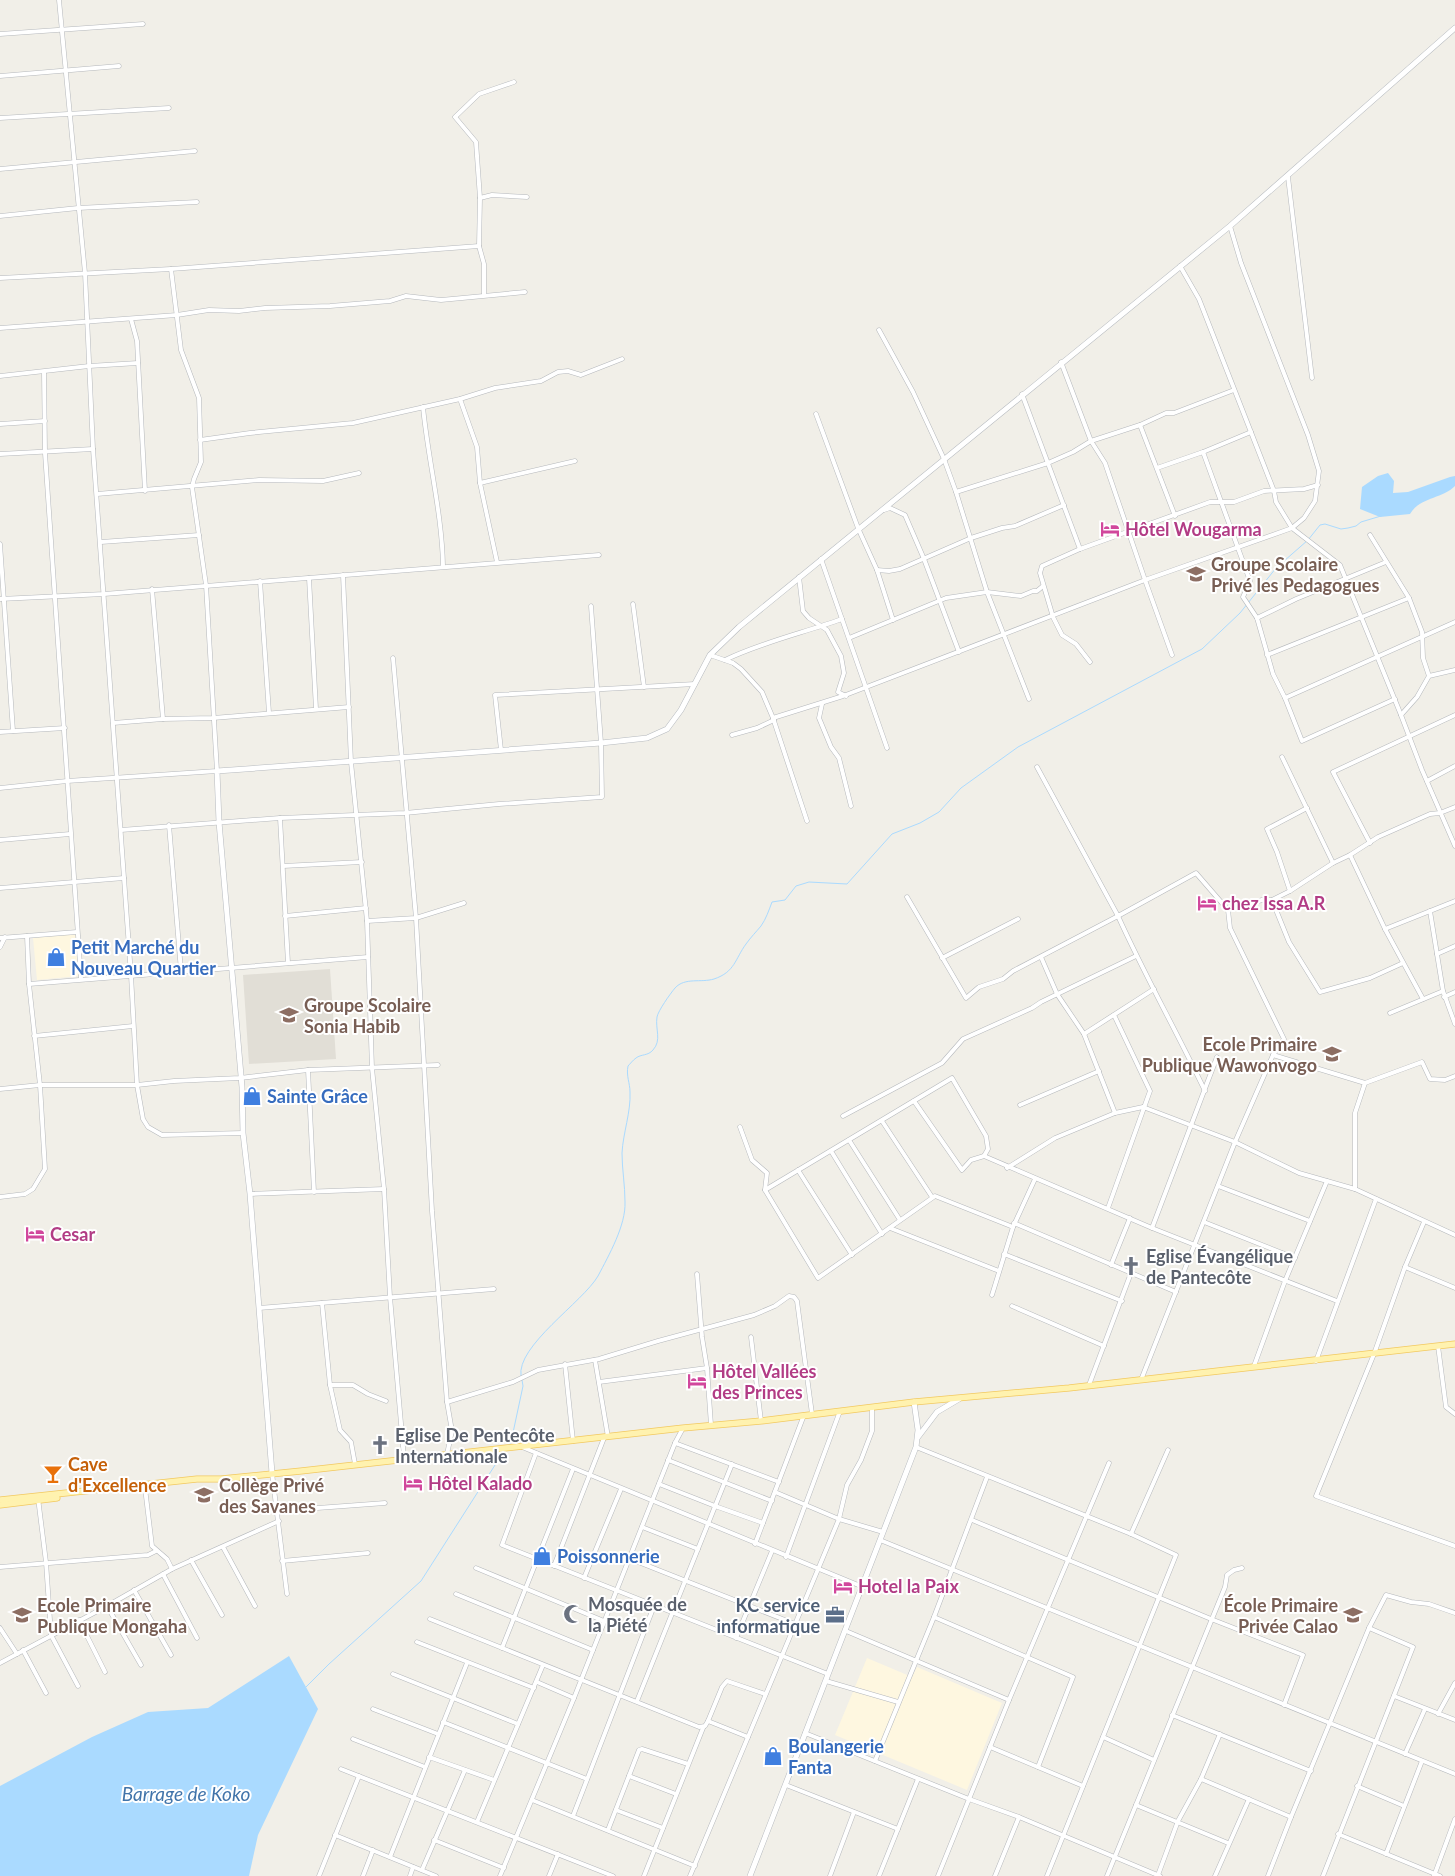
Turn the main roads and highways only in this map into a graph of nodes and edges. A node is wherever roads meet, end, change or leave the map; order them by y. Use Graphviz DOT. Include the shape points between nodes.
graph roads {
  1 [pos="1455,1344"];
  2 [pos="220,1479"];
  3 [pos="38,1498"];
  4 [pos="0,1500"];
  5 [pos="0,1505"];
  1 -- 2 [label="main road"];
  2 -- 3 [label="main road"];
  2 -- 3 [label="main road"];
  3 -- 4 [label="main road"];
  3 -- 5 [label="main road"];
}
